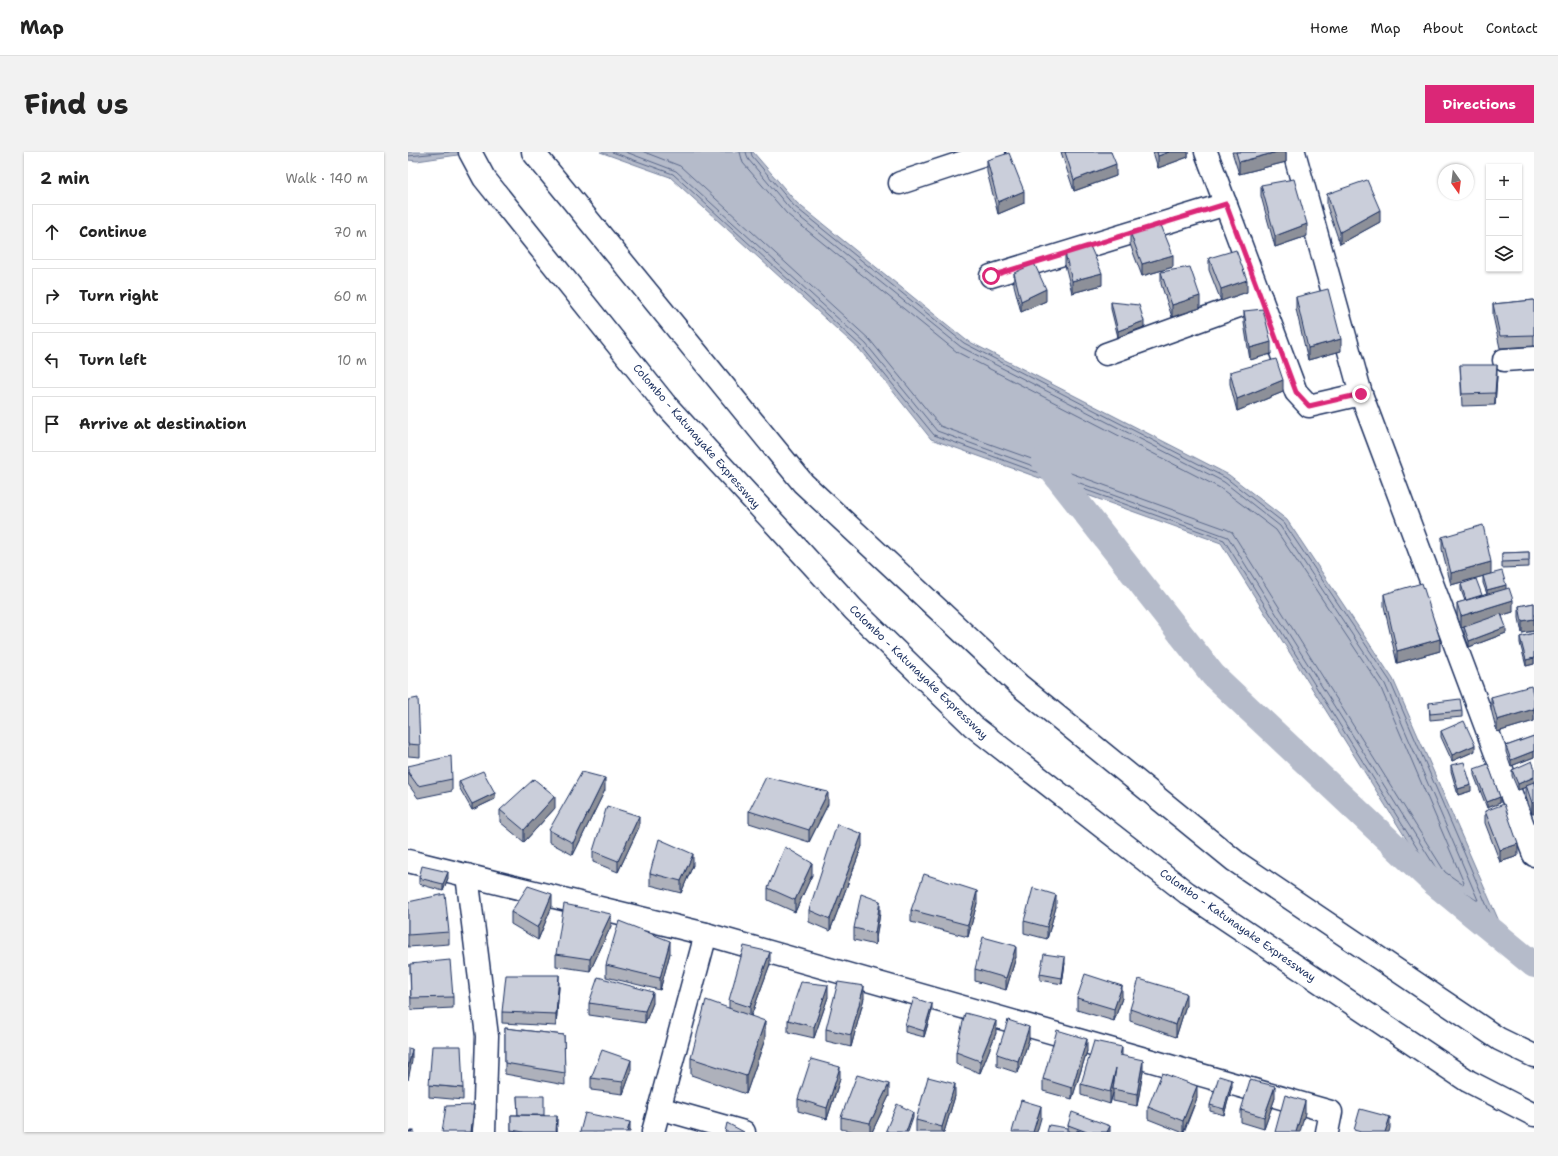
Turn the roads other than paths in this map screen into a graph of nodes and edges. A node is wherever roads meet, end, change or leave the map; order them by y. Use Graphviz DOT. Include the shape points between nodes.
graph roads {
  1 [pos="470,152"];
  2 [pos="533,152"];
  3 [pos="994,152"];
  4 [pos="1206,152"];
  5 [pos="1294,152"];
  6 [pos="900,183"];
  7 [pos="1226,204"];
  8 [pos="991,276"];
  9 [pos="1261,298"];
  10 [pos="1106,354"];
  11 [pos="1534,358"];
  12 [pos="1504,360"];
  13 [pos="1361,394"];
  14 [pos="1534,855"];
  15 [pos="408,861"];
  16 [pos="467,875"];
  17 [pos="706,934"];
  18 [pos="1534,1056"];
  19 [pos="659,1108"];
  20 [pos="1534,1115"];
  21 [pos="484,1132"];
  22 [pos="652,1132"];
  23 [pos="744,1132"];
  24 [pos="1327,1132"];
  1 -- 20 [label="main road, Colombo - Katunayake Expressway" via="484,178 665,404 854,610 973,726 1187,893 1468,1081"];
  2 -- 18 [label="main road" via="803,483 1019,685 1235,861 1499,1039"];
  3 -- 6 [label="main road"];
  4 -- 7 [label="main road"];
  5 -- 13 [label="main road"];
  7 -- 8 [label="main road"];
  7 -- 9 [label="main road"];
  9 -- 10 [label="main road"];
  9 -- 13 [label="main road" via="1296,392 1309,406"];
  11 -- 12 [label="main road"];
  13 -- 14 [label="main road"];
  15 -- 16 [label="main road"];
  16 -- 17 [label="main road"];
  16 -- 21 [label="main road" via="487,1036"];
  17 -- 19 [label="main road"];
  17 -- 24 [label="main road" via="1332,1112"];
  19 -- 22 [label="main road"];
  19 -- 23 [label="main road"];
}
